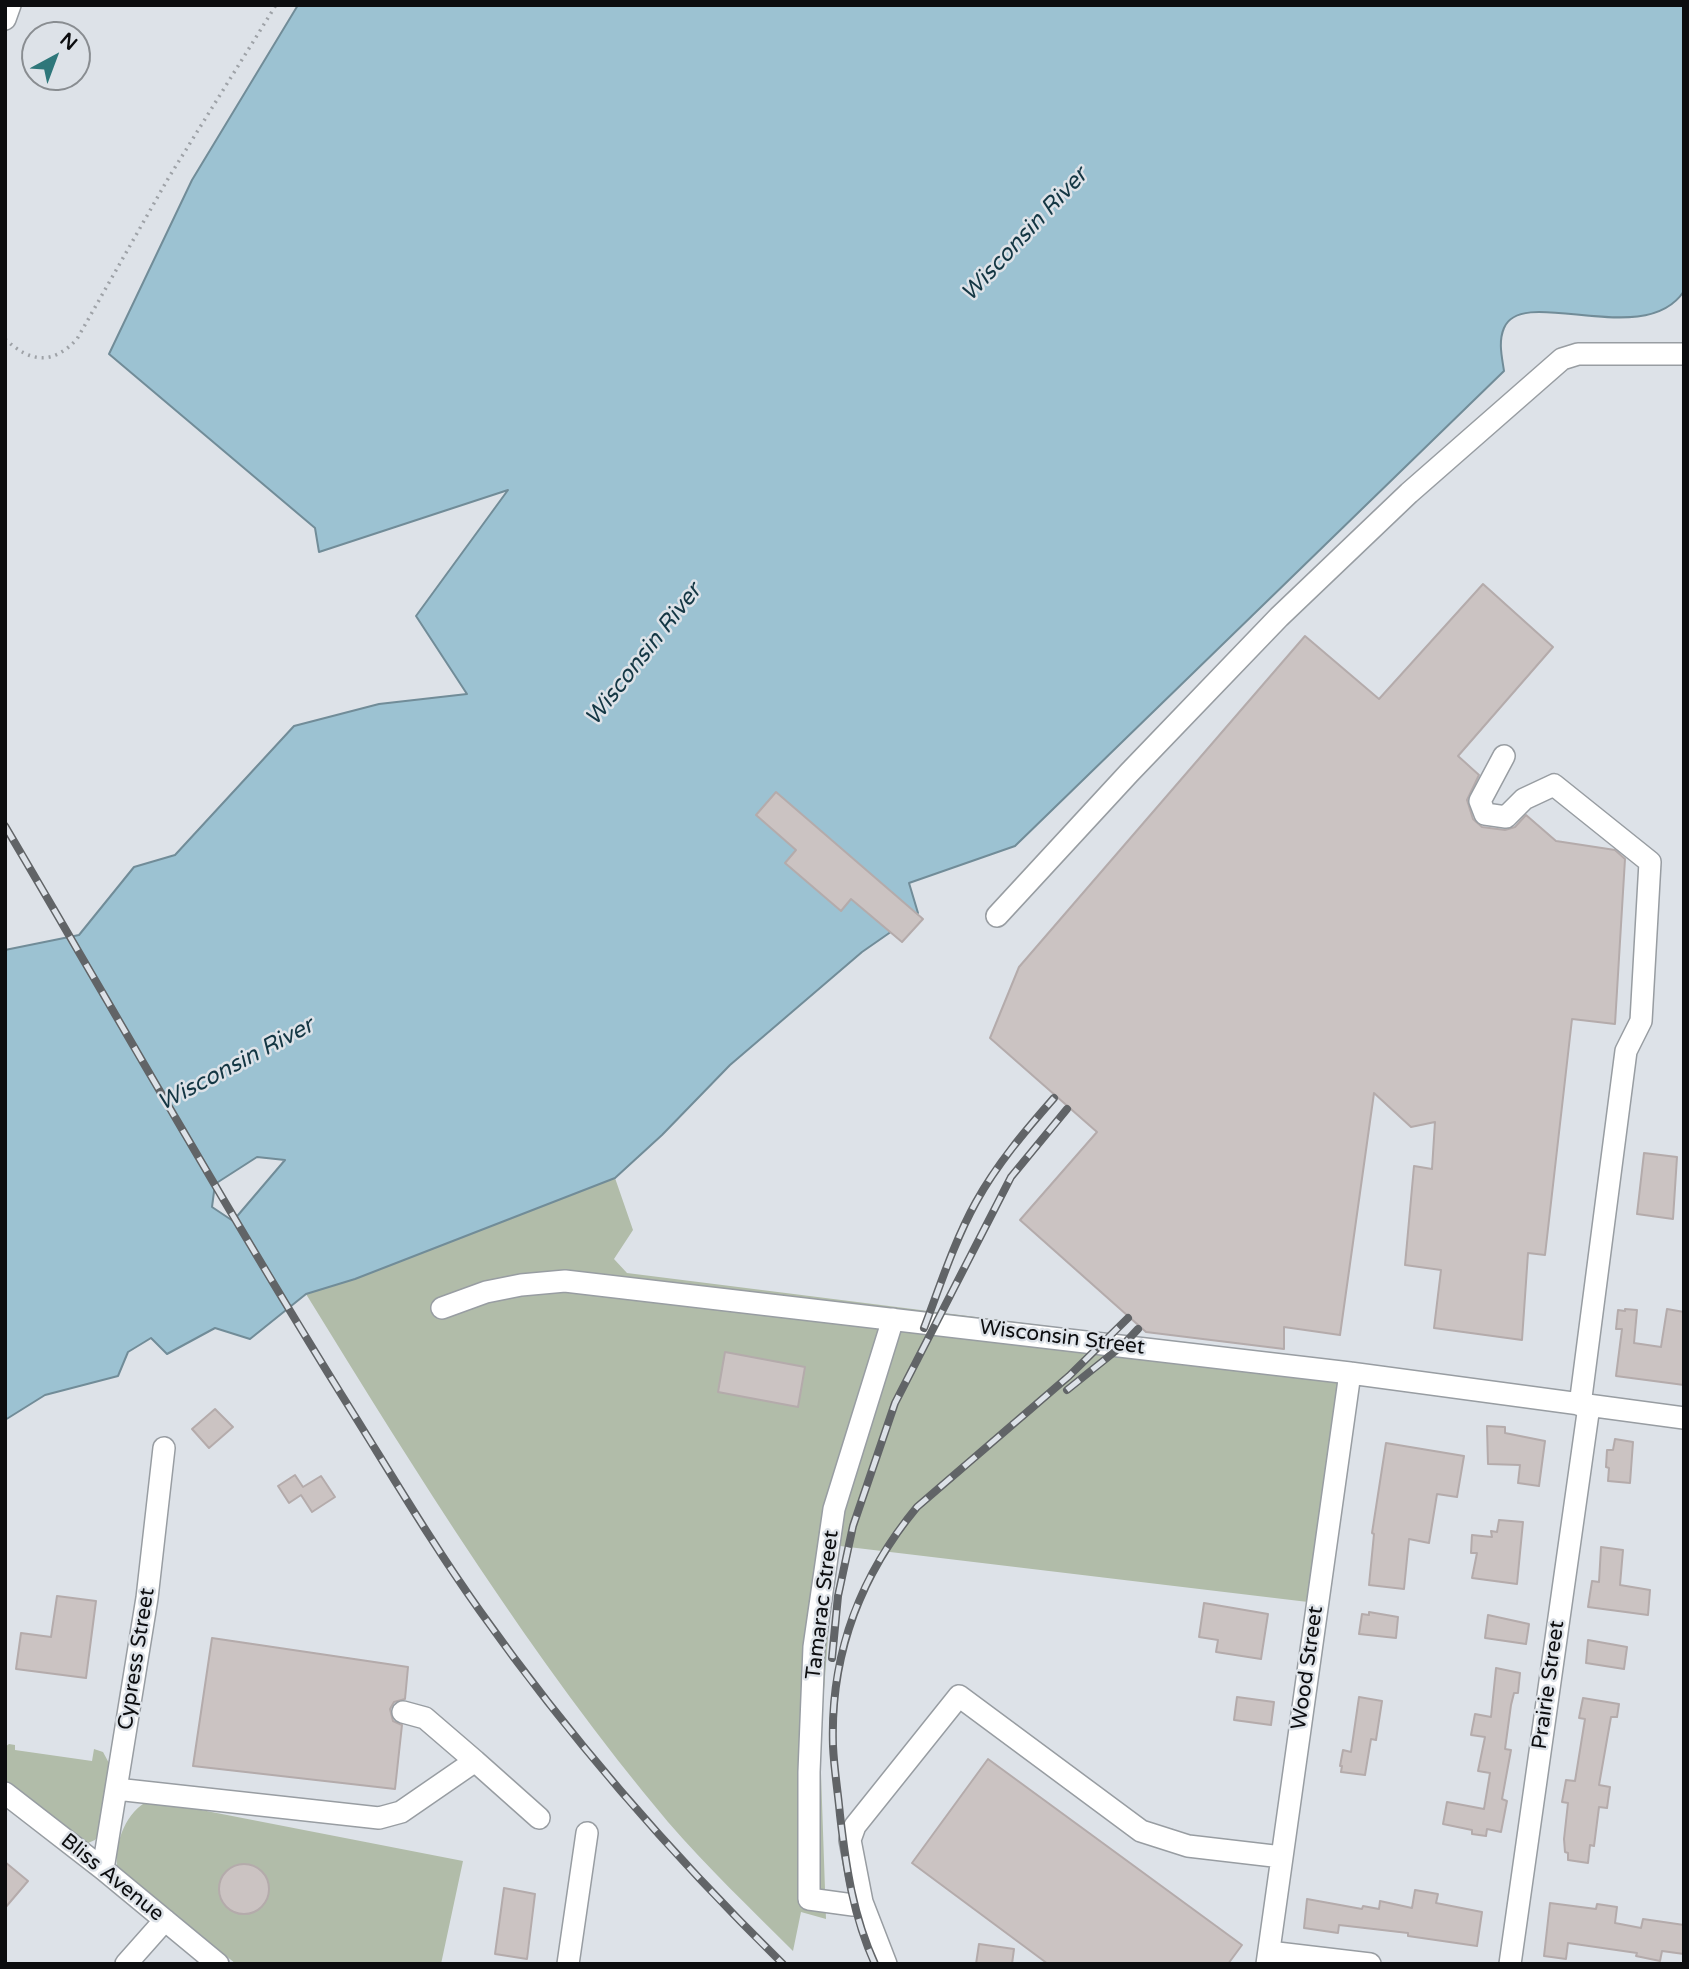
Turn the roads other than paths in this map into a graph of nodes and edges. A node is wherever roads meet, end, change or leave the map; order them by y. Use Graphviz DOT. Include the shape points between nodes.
graph roads {
  1 [pos="10,5"];
  2 [pos="5,19"];
  3 [pos="1684,354"];
  4 [pos="1504,756"];
  5 [pos="997,916"];
  6 [pos="442,1308"];
  7 [pos="892,1319"];
  8 [pos="1350,1373"];
  9 [pos="1584,1406"];
  10 [pos="1684,1418"];
  11 [pos="164,1448"];
  12 [pos="403,1712"];
  13 [pos="475,1761"];
  14 [pos="116,1789"];
  15 [pos="5,1793"];
  16 [pos="539,1818"];
  17 [pos="587,1833"];
  18 [pos="1282,1857"];
  19 [pos="103,1869"];
  20 [pos="862,1902"];
  21 [pos="165,1920"];
  22 [pos="1268,1958"];
  23 [pos="126,1964"];
  24 [pos="218,1964"];
  25 [pos="568,1964"];
  26 [pos="886,1964"];
  27 [pos="1370,1964"];
  28 [pos="1510,1964"];
  1 -- 2 [label="street"];
  3 -- 5 [label="street" via="1562,359 1409,493 1279,617"];
  4 -- 9 [label="street, Prairie Street" via="1480,801 1485,814 1506,817 1524,799 1554,785 1650,862 1641,1021 1626,1051"];
  6 -- 7 [label="street, Wisconsin Street" via="486,1292 565,1281"];
  7 -- 8 [label="street, Wisconsin Street"];
  7 -- 20 [label="street, Tamarac Street" via="834,1509 816,1633 809,1899 853,1905"];
  8 -- 9 [label="street, Wisconsin Street"];
  8 -- 18 [label="street, Wood Street"];
  9 -- 10 [label="street, Wisconsin Street"];
  9 -- 28 [label="street, Prairie Street"];
  11 -- 14 [label="street, Cypress Street" via="147,1598"];
  12 -- 13 [label="street" via="425,1718"];
  13 -- 14 [label="street" via="401,1812 379,1818"];
  13 -- 16 [label="street"];
  14 -- 19 [label="street, Cypress Street"];
  15 -- 19 [label="street, Bliss Avenue"];
  17 -- 25 [label="street"];
  18 -- 20 [label="street" via="1188,1846 1141,1831 959,1696 855,1826 850,1840"];
  18 -- 22 [label="street, Wood Street"];
  19 -- 21 [label="street, Bliss Avenue"];
  20 -- 26 [label="street"];
  21 -- 23 [label="street"];
  21 -- 24 [label="street, Bliss Avenue"];
  22 -- 27 [label="street"];
}
